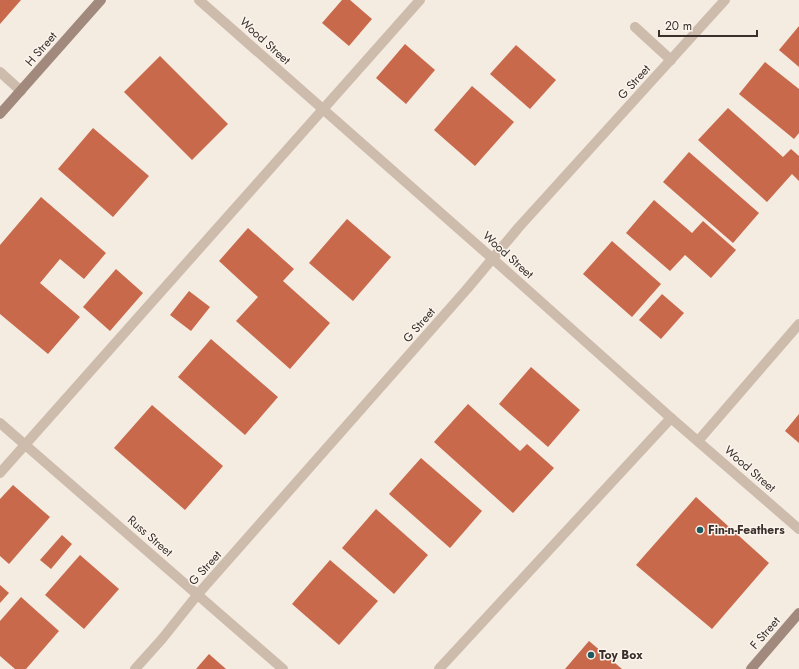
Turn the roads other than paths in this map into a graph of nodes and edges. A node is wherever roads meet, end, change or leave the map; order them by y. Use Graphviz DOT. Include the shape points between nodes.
graph roads {
  1 [pos="101,0"];
  2 [pos="199,0"];
  3 [pos="420,0"];
  4 [pos="725,0"];
  5 [pos="635,27"];
  6 [pos="671,60"];
  7 [pos="0,72"];
  8 [pos="21,91"];
  9 [pos="323,110"];
  10 [pos="0,114"];
  11 [pos="493,259"];
  12 [pos="799,324"];
  13 [pos="671,418"];
  14 [pos="0,423"];
  15 [pos="698,441"];
  16 [pos="25,444"];
  17 [pos="0,472"];
  18 [pos="799,529"];
  19 [pos="198,594"];
  20 [pos="799,614"];
  21 [pos="135,669"];
  22 [pos="283,669"];
  23 [pos="439,669"];
  24 [pos="751,669"];
  1 -- 8 [label="main road, H Street"];
  2 -- 9 [label="street, Wood Street"];
  3 -- 9 [label="street"];
  4 -- 6 [label="street, G Street"];
  5 -- 6 [label="street"];
  6 -- 11 [label="street, G Street"];
  7 -- 8 [label="street"];
  8 -- 10 [label="main road, H Street"];
  9 -- 11 [label="street, Wood Street"];
  9 -- 16 [label="street"];
  11 -- 13 [label="street, Wood Street"];
  11 -- 19 [label="street, G Street"];
  12 -- 15 [label="street"];
  13 -- 15 [label="street, Wood Street"];
  13 -- 23 [label="street"];
  14 -- 16 [label="street, Russ Street"];
  15 -- 18 [label="street, Wood Street"];
  16 -- 17 [label="street"];
  16 -- 19 [label="street, Russ Street"];
  19 -- 21 [label="street, G Street"];
  19 -- 22 [label="street, Russ Street"];
  20 -- 24 [label="main road, F Street"];
}
